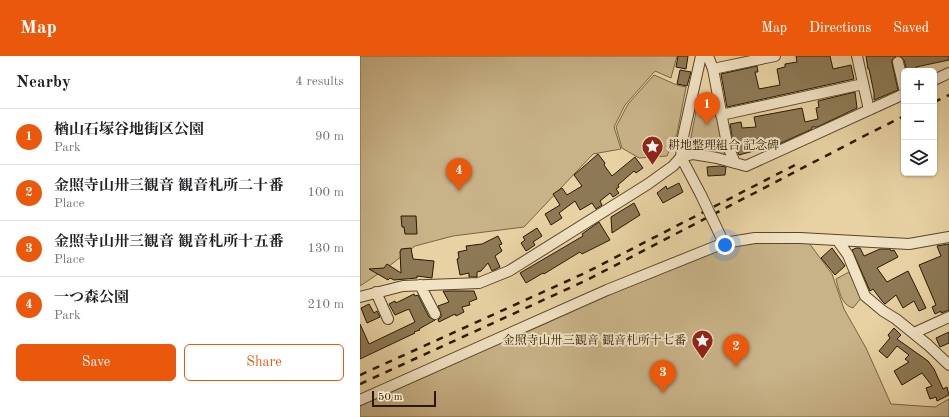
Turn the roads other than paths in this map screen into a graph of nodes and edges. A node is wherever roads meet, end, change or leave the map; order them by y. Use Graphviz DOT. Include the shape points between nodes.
graph roads {
  1 [pos="697,56"];
  2 [pos="701,56"];
  3 [pos="708,56"];
  4 [pos="775,56"];
  5 [pos="857,56"];
  6 [pos="898,62"];
  7 [pos="713,69"];
  8 [pos="949,74"];
  9 [pos="697,75"];
  10 [pos="901,75"];
  11 [pos="937,79"];
  12 [pos="863,84"];
  13 [pos="901,95"];
  14 [pos="869,110"];
  15 [pos="721,115"];
  16 [pos="681,156"];
  17 [pos="735,163"];
  18 [pos="949,237"];
  19 [pos="722,240"];
  20 [pos="838,241"];
  21 [pos="420,285"];
  22 [pos="376,292"];
  23 [pos="360,297"];
  24 [pos="435,314"];
  25 [pos="949,317"];
  26 [pos="388,319"];
  27 [pos="914,333"];
  28 [pos="949,365"];
  29 [pos="360,400"];
  1 -- 9 [label="street"];
  2 -- 9 [label="street"];
  3 -- 7 [label="street"];
  4 -- 7 [label="street"];
  5 -- 12 [label="street"];
  6 -- 10 [label="street"];
  7 -- 15 [label="street"];
  8 -- 11 [label="street"];
  9 -- 16 [label="street"];
  12 -- 14 [label="street"];
  12 -- 15 [label="street"];
  13 -- 14 [label="street"];
  14 -- 17 [label="street" via="746,166"];
  15 -- 17 [label="street" via="727,144"];
  16 -- 17 [label="street" via="692,154"];
  16 -- 19 [label="street, bridge"];
  16 -- 21 [label="street" via="673,166 648,184 508,271 479,283"];
  18 -- 20 [label="street" via="910,244"];
  19 -- 20 [label="street" via="800,238"];
  19 -- 29 [label="street"];
  20 -- 27 [label="street" via="848,255 865,296"];
  21 -- 22 [label="street"];
  21 -- 24 [label="street"];
  22 -- 23 [label="street"];
  22 -- 26 [label="street"];
  25 -- 27 [label="street"];
  27 -- 28 [label="street"];
}
